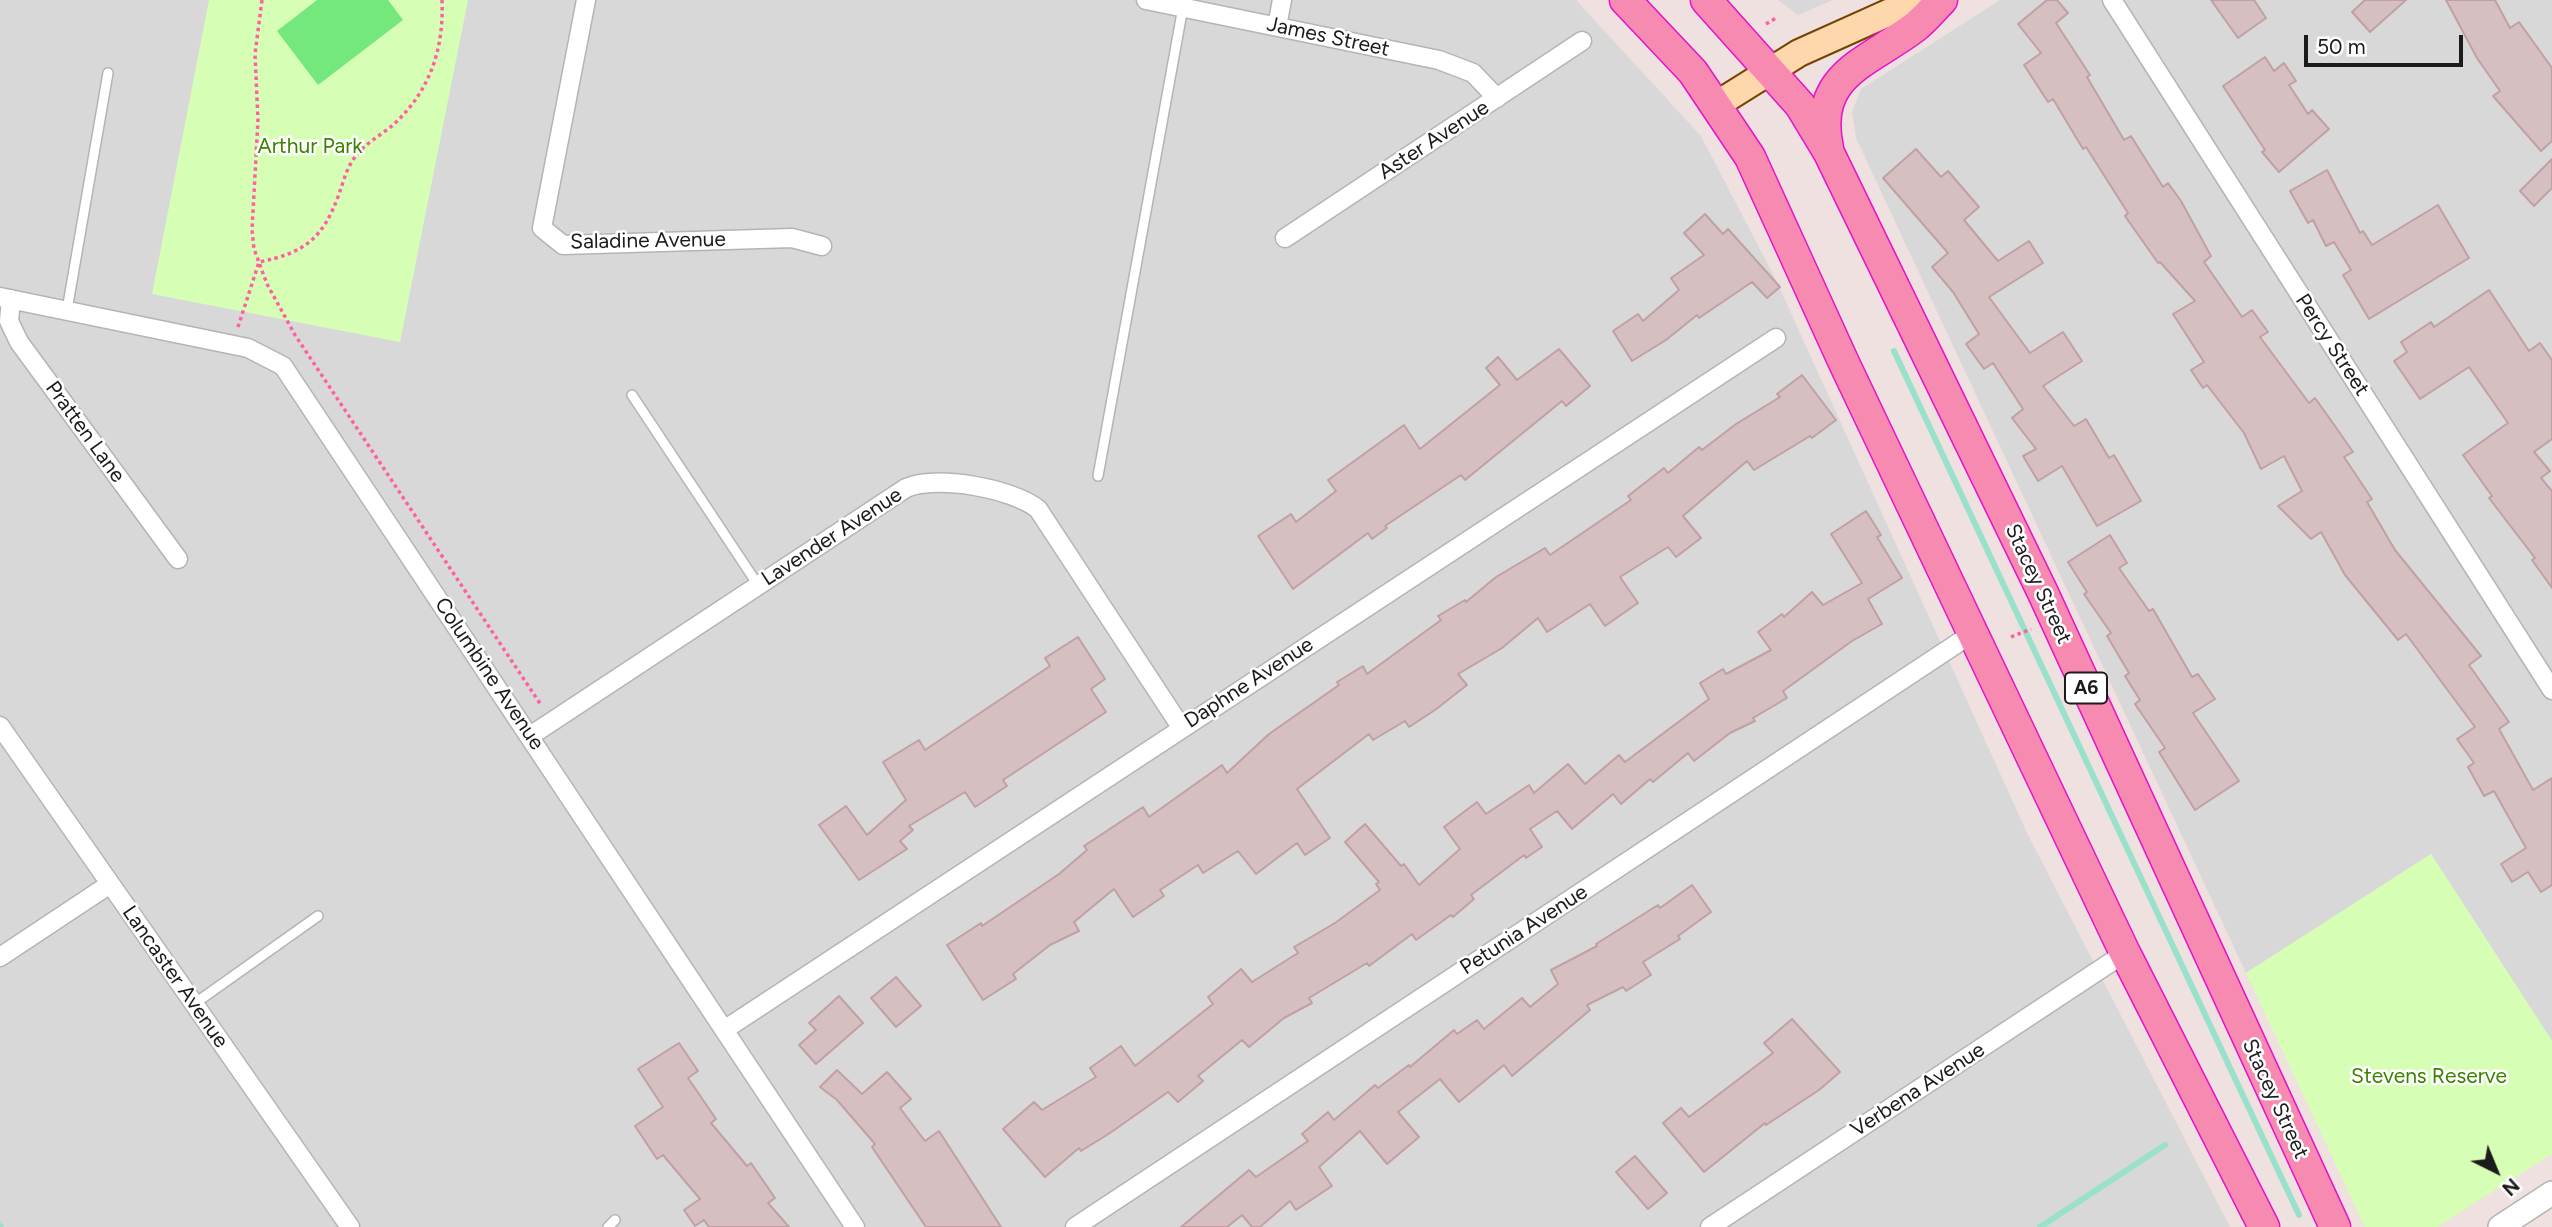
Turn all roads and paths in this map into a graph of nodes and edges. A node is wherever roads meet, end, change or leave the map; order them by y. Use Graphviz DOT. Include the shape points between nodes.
graph roads {
  1 [pos="262,0"];
  2 [pos="442,0"];
  3 [pos="586,0"];
  4 [pos="1146,0"];
  5 [pos="1282,0"];
  6 [pos="1625,0"];
  7 [pos="1706,0"];
  8 [pos="1917,0"];
  9 [pos="1942,0"];
  10 [pos="2112,0"];
  11 [pos="1184,7"];
  12 [pos="1776,18"];
  13 [pos="1766,24"];
  14 [pos="1277,26"];
  15 [pos="1582,41"];
  16 [pos="1768,70"];
  17 [pos="108,73"];
  18 [pos="1497,98"];
  19 [pos="1716,105"];
  20 [pos="1829,153"];
  21 [pos="1285,238"];
  22 [pos="822,247"];
  23 [pos="259,262"];
  24 [pos="5,298"];
  25 [pos="67,310"];
  26 [pos="1776,338"];
  27 [pos="235,344"];
  28 [pos="632,395"];
  29 [pos="1098,477"];
  30 [pos="178,559"];
  31 [pos="758,585"];
  32 [pos="2040,625"];
  33 [pos="1973,633"];
  34 [pos="2011,638"];
  35 [pos="2552,690"];
  36 [pos="541,705"];
  37 [pos="0,726"];
  38 [pos="1181,727"];
  39 [pos="530,736"];
  40 [pos="110,884"];
  41 [pos="318,916"];
  42 [pos="2126,953"];
  43 [pos="0,957"];
  44 [pos="194,1004"];
  45 [pos="724,1030"];
  46 [pos="2552,1193"];
  47 [pos="350,1227"];
  48 [pos="855,1227"];
  49 [pos="1075,1227"];
  50 [pos="1710,1227"];
  51 [pos="2264,1227"];
  52 [pos="2335,1227"];
  53 [pos="2500,1227"];
  1 -- 23 [label="path" via="255,54 258,120 251,203"];
  2 -- 23 [label="path" via="440,45 422,91 392,126 353,159 317,236 297,251"];
  3 -- 22 [label="street, Saladine Avenue" via="542,228 563,245 792,237"];
  4 -- 11 [label="street, James Street"];
  5 -- 14 [label="street"];
  6 -- 19 [label="highway" via="1693,72"];
  7 -- 16 [label="highway, A6"];
  8 -- 16 [label="main road"];
  9 -- 20 [label="highway" via="1916,27 1839,80 1825,120"];
  10 -- 35 [label="street, Percy Street"];
  11 -- 14 [label="street, James Street"];
  11 -- 29 [label="lane"];
  12 -- 13 [label="path"];
  14 -- 18 [label="street, James Street" via="1462,67 1482,80"];
  15 -- 18 [label="street, Aster Avenue"];
  16 -- 19 [label="main road"];
  16 -- 20 [label="highway, Stacey Street / A6" via="1800,105"];
  17 -- 25 [label="lane"];
  18 -- 21 [label="street, Aster Avenue"];
  19 -- 33 [label="highway" via="1750,158"];
  20 -- 52 [label="highway, Stacey Street / A6" via="2043,593"];
  23 -- 27 [label="path" via="243,304"];
  23 -- 36 [label="path" via="295,335"];
  24 -- 25 [label="street, Columbine Avenue"];
  24 -- 30 [label="street, Pratten Lane" via="19,342"];
  25 -- 27 [label="street, Columbine Avenue"];
  26 -- 38 [label="street, Daphne Avenue"];
  27 -- 39 [label="street, Columbine Avenue" via="266,355 289,374"];
  28 -- 31 [label="lane"];
  31 -- 38 [label="street, Lavender Avenue" via="920,482 1018,496 1045,518"];
  31 -- 39 [label="street, Lavender Avenue"];
  32 -- 34 [label="path"];
  33 -- 42 [label="highway"];
  33 -- 49 [label="street, Petunia Avenue"];
  37 -- 40 [label="street, Lancaster Avenue"];
  38 -- 45 [label="street, Daphne Avenue"];
  39 -- 45 [label="street, Columbine Avenue"];
  40 -- 43 [label="street"];
  40 -- 44 [label="street, Lancaster Avenue"];
  41 -- 44 [label="lane"];
  42 -- 50 [label="street, Verbena Avenue"];
  42 -- 51 [label="highway"];
  44 -- 47 [label="street, Lancaster Avenue"];
  45 -- 48 [label="street, Columbine Avenue"];
  46 -- 53 [label="street"];
}
